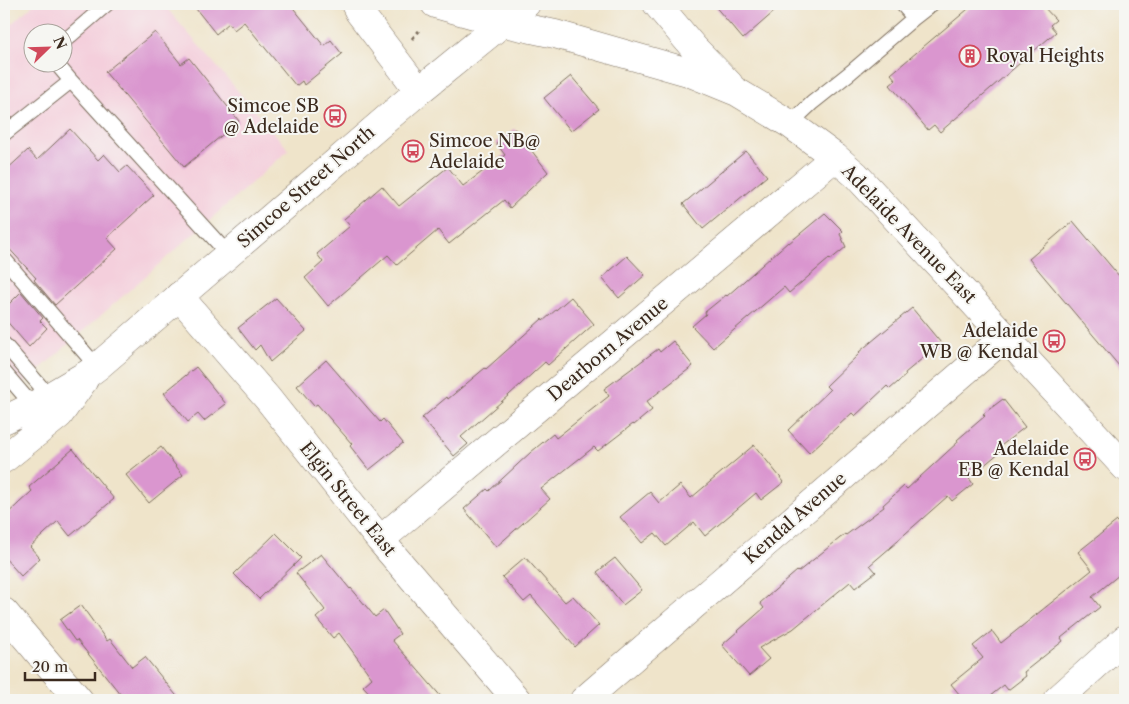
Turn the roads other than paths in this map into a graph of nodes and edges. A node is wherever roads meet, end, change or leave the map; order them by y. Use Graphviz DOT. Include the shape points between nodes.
graph roads {
  1 [pos="107,4"];
  2 [pos="355,4"];
  3 [pos="435,4"];
  4 [pos="526,4"];
  5 [pos="657,4"];
  6 [pos="902,4"];
  7 [pos="932,4"];
  8 [pos="914,18"];
  9 [pos="504,23"];
  10 [pos="72,34"];
  11 [pos="64,72"];
  12 [pos="72,81"];
  13 [pos="419,91"];
  14 [pos="737,92"];
  15 [pos="790,124"];
  16 [pos="4,134"];
  17 [pos="835,157"];
  18 [pos="228,254"];
  19 [pos="4,263"];
  20 [pos="179,296"];
  21 [pos="1006,336"];
  22 [pos="4,344"];
  23 [pos="93,370"];
  24 [pos="4,372"];
  25 [pos="41,401"];
  26 [pos="4,420"];
  27 [pos="4,459"];
  28 [pos="1125,467"];
  29 [pos="380,540"];
  30 [pos="4,612"];
  31 [pos="1125,639"];
  32 [pos="79,700"];
  33 [pos="517,700"];
  34 [pos="584,700"];
  35 [pos="1057,700"];
  1 -- 10 [label="lane"];
  2 -- 13 [label="street"];
  3 -- 9 [label="street, Adelaide Avenue East"];
  4 -- 9 [label="street, Simcoe Street North"];
  5 -- 14 [label="street"];
  6 -- 8 [label="lane"];
  7 -- 8 [label="lane"];
  8 -- 15 [label="lane"];
  9 -- 13 [label="street, Simcoe Street North"];
  9 -- 14 [label="street, Adelaide Avenue East" via="688,72"];
  11 -- 12 [label="lane"];
  12 -- 16 [label="lane"];
  12 -- 18 [label="lane"];
  13 -- 18 [label="street, Simcoe Street North"];
  14 -- 15 [label="street, Adelaide Avenue East"];
  15 -- 17 [label="street, Adelaide Avenue East"];
  17 -- 21 [label="street, Adelaide Avenue East" via="856,175"];
  17 -- 29 [label="street, Dearborn Avenue"];
  18 -- 20 [label="street, Simcoe Street North"];
  19 -- 23 [label="lane" via="6,261"];
  20 -- 23 [label="street, Simcoe Street North"];
  20 -- 29 [label="street, Elgin Street East" via="268,399"];
  21 -- 28 [label="street, Adelaide Avenue East"];
  21 -- 34 [label="street, Kendal Avenue"];
  22 -- 25 [label="lane"];
  23 -- 25 [label="street, Simcoe Street North"];
  23 -- 27 [label="street, Simcoe Street North" via="59,415"];
  24 -- 25 [label="lane"];
  25 -- 26 [label="street, Simcoe Street North"];
  29 -- 33 [label="street, Elgin Street East"];
  30 -- 32 [label="street"];
  31 -- 35 [label="street"];
}
